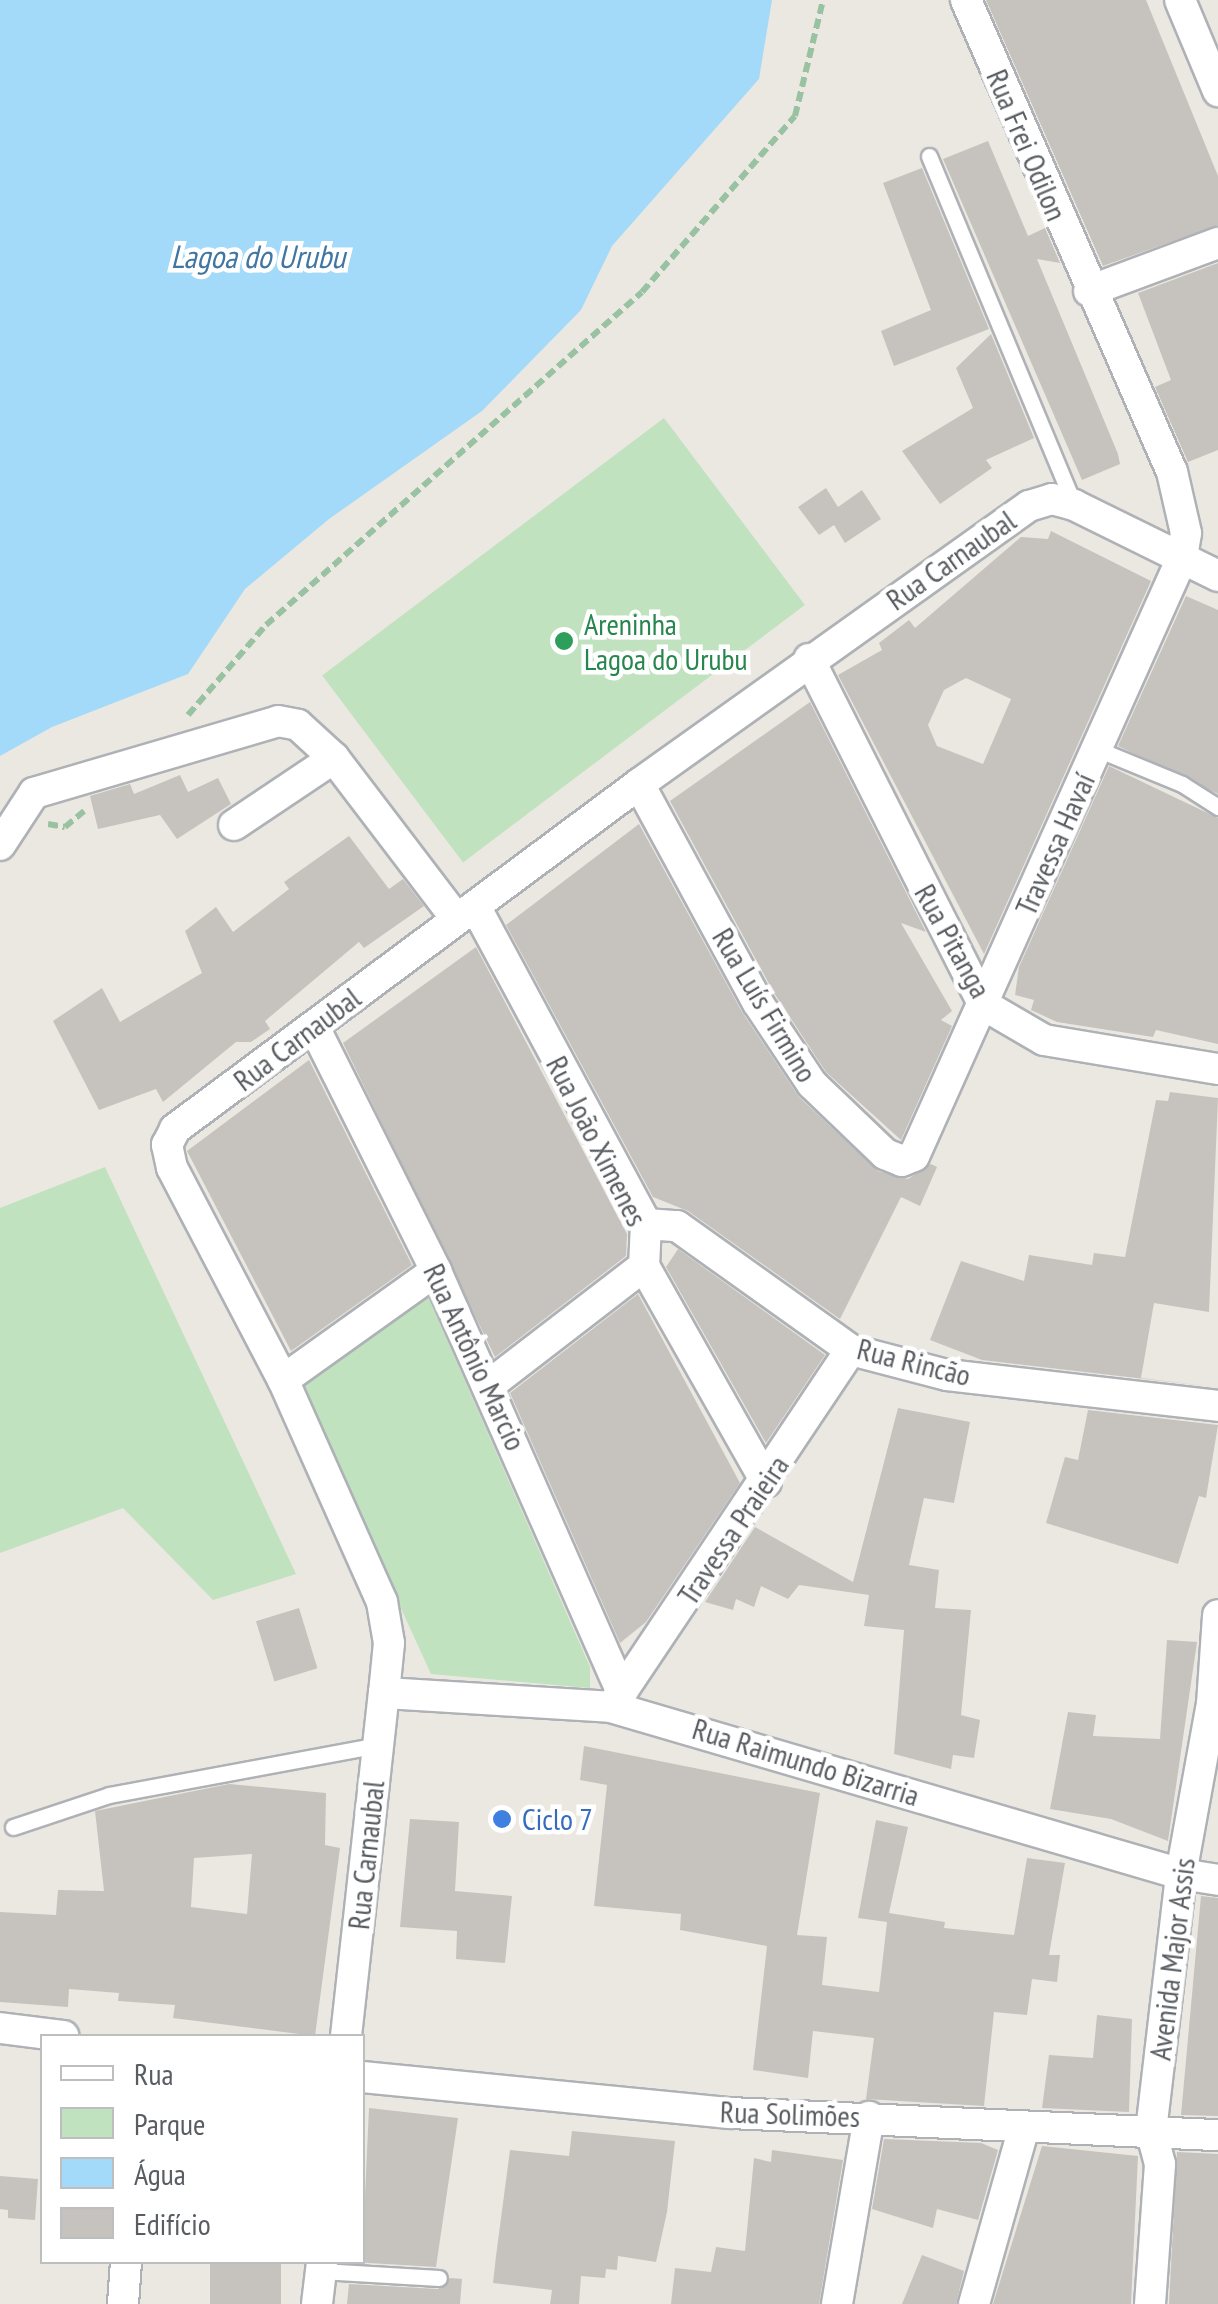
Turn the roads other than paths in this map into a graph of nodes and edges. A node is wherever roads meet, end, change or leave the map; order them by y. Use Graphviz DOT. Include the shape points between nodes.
graph roads {
  1 [pos="966,0"];
  2 [pos="1180,0"];
  3 [pos="1218,91"];
  4 [pos="929,156"];
  5 [pos="1218,243"];
  6 [pos="1089,291"];
  7 [pos="1074,505"];
  8 [pos="1182,558"];
  9 [pos="1218,576"];
  10 [pos="809,660"];
  11 [pos="1097,749"];
  12 [pos="334,758"];
  13 [pos="639,784"];
  14 [pos="1218,807"];
  15 [pos="234,825"];
  16 [pos="0,845"];
  17 [pos="465,912"];
  18 [pos="984,1005"];
  19 [pos="314,1027"];
  20 [pos="1218,1069"];
  21 [pos="928,1130"];
  22 [pos="646,1224"];
  23 [pos="644,1266"];
  24 [pos="436,1271"];
  25 [pos="851,1350"];
  26 [pos="283,1380"];
  27 [pos="488,1386"];
  28 [pos="1218,1406"];
  29 [pos="766,1482"];
  30 [pos="1218,1615"];
  31 [pos="384,1693"];
  32 [pos="616,1700"];
  33 [pos="378,1745"];
  34 [pos="12,1826"];
  35 [pos="1181,1874"];
  36 [pos="1218,1880"];
  37 [pos="0,2028"];
  38 [pos="47,2034"];
  39 [pos="346,2034"];
  40 [pos="365,2077"];
  41 [pos="869,2117"];
  42 [pos="1024,2128"];
  43 [pos="1151,2131"];
  44 [pos="1218,2136"];
  45 [pos="126,2264"];
  46 [pos="321,2266"];
  47 [pos="439,2278"];
  48 [pos="123,2304"];
  49 [pos="317,2304"];
  50 [pos="837,2304"];
  51 [pos="974,2304"];
  52 [pos="1150,2304"];
  1 -- 6 [label="street, Rua Frei Odilon"];
  2 -- 3 [label="street"];
  4 -- 7 [label="lane"];
  5 -- 6 [label="street"];
  6 -- 8 [label="street, Rua Frei Odilon" via="1172,472 1186,533"];
  7 -- 8 [label="street, Rua Carnaubal"];
  7 -- 10 [label="street, Rua Carnaubal" via="1052,499 1029,506"];
  8 -- 9 [label="street, Rua Carnaubal"];
  8 -- 11 [label="street, Travessa Havaí"];
  10 -- 13 [label="street, Rua Carnaubal"];
  10 -- 18 [label="street, Rua Pitanga"];
  11 -- 14 [label="lane" via="1182,784"];
  11 -- 18 [label="street, Travessa Havaí"];
  12 -- 15 [label="street"];
  12 -- 16 [label="street, Rua João Ximenes" via="298,724 257,725 34,793"];
  12 -- 17 [label="street, Rua João Ximenes"];
  13 -- 17 [label="street, Rua Carnaubal"];
  13 -- 21 [label="street, Rua Luís Firmino" via="758,1003 812,1084 843,1120 902,1160 914,1156"];
  17 -- 19 [label="street, Rua Carnaubal"];
  17 -- 22 [label="street, Rua João Ximenes"];
  18 -- 20 [label="street, Rua Pitanga" via="1044,1040"];
  18 -- 21 [label="street, Travessa Havaí"];
  19 -- 24 [label="street, Rua Antônio Marcio"];
  19 -- 26 [label="street, Rua Carnaubal" via="175,1130 167,1145 172,1168"];
  22 -- 23 [label="street, Rua João Ximenes"];
  22 -- 25 [label="street, Rua Rincão" via="677,1226"];
  23 -- 27 [label="street"];
  23 -- 29 [label="street, Rua João Ximenes"];
  24 -- 26 [label="street"];
  24 -- 27 [label="street, Rua Antônio Marcio"];
  25 -- 28 [label="street, Rua Rincão" via="947,1375"];
  25 -- 29 [label="street, Travessa Praieira"];
  26 -- 31 [label="street, Rua Carnaubal" via="382,1602 388,1644"];
  27 -- 32 [label="street, Rua Antônio Marcio"];
  29 -- 32 [label="street, Travessa Praieira"];
  30 -- 35 [label="street, Avenida Major Assis" via="1212,1704"];
  31 -- 32 [label="street, Rua Raimundo Bizarria"];
  31 -- 33 [label="street, Rua Carnaubal"];
  32 -- 35 [label="street, Rua Raimundo Bizarria"];
  33 -- 34 [label="lane" via="109,1795"];
  33 -- 39 [label="street, Rua Carnaubal"];
  35 -- 36 [label="street, Rua Raimundo Bizarria"];
  35 -- 43 [label="street, Avenida Major Assis"];
  37 -- 38 [label="street"];
  40 -- 41 [label="street, Rua Solimões" via="730,2112"];
  41 -- 42 [label="street, Rua Solimões"];
  41 -- 50 [label="street"];
  42 -- 43 [label="street, Rua Solimões"];
  42 -- 51 [label="street"];
  43 -- 44 [label="street, Rua Solimões"];
  43 -- 52 [label="street, Avenida Major Assis" via="1160,2164"];
  45 -- 48 [label="street"];
  46 -- 47 [label="lane"];
  46 -- 49 [label="street"];
}
